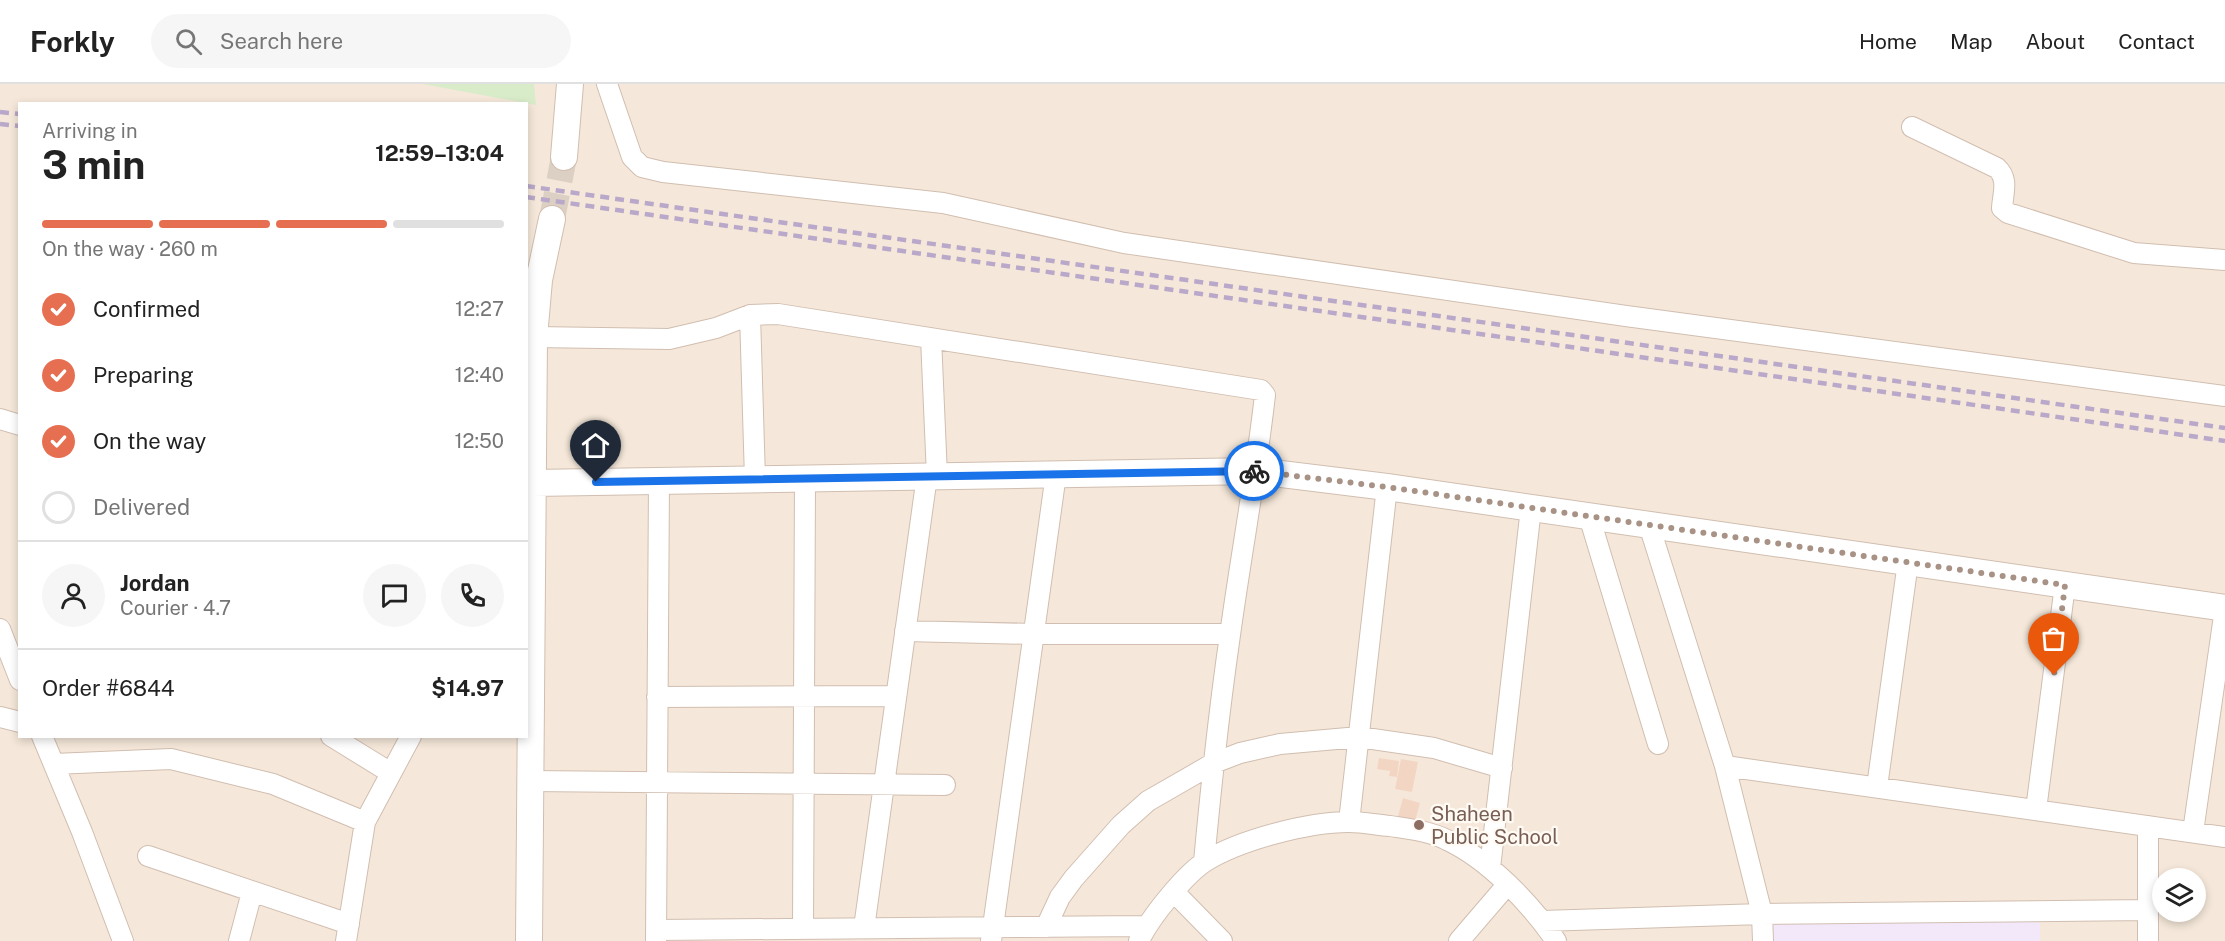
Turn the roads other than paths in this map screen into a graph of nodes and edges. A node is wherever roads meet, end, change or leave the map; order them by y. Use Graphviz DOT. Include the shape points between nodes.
graph roads {
  1 [pos="607,84"];
  2 [pos="570,95"];
  3 [pos="1912,127"];
  4 [pos="564,157"];
  5 [pos="552,219"];
  6 [pos="2225,260"];
  7 [pos="750,315"];
  8 [pos="534,337"];
  9 [pos="931,338"];
  10 [pos="2225,396"];
  11 [pos="0,419"];
  12 [pos="18,424"];
  13 [pos="1256,471"];
  14 [pos="1056,474"];
  15 [pos="932,476"];
  16 [pos="805,478"];
  17 [pos="755,479"];
  18 [pos="659,481"];
  19 [pos="533,483"];
  20 [pos="1387,487"];
  21 [pos="1531,508"];
  22 [pos="1589,516"];
  23 [pos="1649,525"];
  24 [pos="1908,562"];
  25 [pos="2065,585"];
  26 [pos="2225,609"];
  27 [pos="0,629"];
  28 [pos="905,631"];
  29 [pos="1034,634"];
  30 [pos="1230,634"];
  31 [pos="18,675"];
  32 [pos="529,676"];
  33 [pos="804,696"];
  34 [pos="896,696"];
  35 [pos="657,697"];
  36 [pos="0,717"];
  37 [pos="18,722"];
  38 [pos="1359,737"];
  39 [pos="43,738"];
  40 [pos="334,738"];
  41 [pos="410,738"];
  42 [pos="1658,744"];
  43 [pos="1214,763"];
  44 [pos="54,764"];
  45 [pos="1725,765"];
  46 [pos="1502,768"];
  47 [pos="391,773"];
  48 [pos="530,781"];
  49 [pos="657,782"];
  50 [pos="804,784"];
  51 [pos="884,785"];
  52 [pos="945,785"];
  53 [pos="1877,787"];
  54 [pos="2036,810"];
  55 [pos="365,822"];
  56 [pos="1349,822"];
  57 [pos="2148,826"];
  58 [pos="2193,832"];
  59 [pos="2225,837"];
  60 [pos="148,856"];
  61 [pos="1204,862"];
  62 [pos="1491,868"];
  63 [pos="1507,885"];
  64 [pos="252,892"];
  65 [pos="1174,892"];
  66 [pos="2148,910"];
  67 [pos="1762,914"];
  68 [pos="1542,921"];
  69 [pos="1046,927"];
  70 [pos="864,928"];
  71 [pos="803,929"];
  72 [pos="347,933"];
  73 [pos="992,934"];
  74 [pos="1142,934"];
  75 [pos="656,936"];
  76 [pos="123,941"];
  77 [pos="239,941"];
  78 [pos="529,941"];
  79 [pos="1222,941"];
  80 [pos="1459,941"];
  81 [pos="1556,941"];
  82 [pos="1763,941"];
  83 [pos="2148,941"];
  1 -- 10 [label="street" via="632,157 642,167 663,172 943,202 1124,243 1626,316"];
  2 -- 4 [label="street"];
  3 -- 6 [label="street" via="2004,173 2002,208 2008,213 2134,253"];
  5 -- 8 [label="street" via="539,280"];
  7 -- 8 [label="street" via="669,339"];
  7 -- 9 [label="street" via="778,315"];
  7 -- 17 [label="street"];
  8 -- 19 [label="street"];
  9 -- 13 [label="street" via="1261,390 1265,395"];
  9 -- 15 [label="street"];
  11 -- 12 [label="street"];
  13 -- 14 [label="street"];
  13 -- 20 [label="street"];
  13 -- 30 [label="street"];
  14 -- 15 [label="street"];
  14 -- 29 [label="street"];
  15 -- 16 [label="street"];
  15 -- 28 [label="street"];
  16 -- 17 [label="street"];
  16 -- 33 [label="street"];
  17 -- 18 [label="street"];
  18 -- 19 [label="street"];
  18 -- 35 [label="street"];
  19 -- 32 [label="street"];
  20 -- 21 [label="street"];
  20 -- 38 [label="street"];
  21 -- 22 [label="street"];
  21 -- 46 [label="street"];
  22 -- 23 [label="street"];
  22 -- 42 [label="street"];
  23 -- 24 [label="street"];
  23 -- 45 [label="street"];
  24 -- 25 [label="street"];
  24 -- 53 [label="street"];
  25 -- 26 [label="street"];
  25 -- 54 [label="street"];
  26 -- 58 [label="street"];
  27 -- 31 [label="street"];
  28 -- 29 [label="street"];
  28 -- 34 [label="street"];
  29 -- 30 [label="street"];
  29 -- 73 [label="street"];
  30 -- 43 [label="street"];
  32 -- 48 [label="street"];
  33 -- 34 [label="street"];
  33 -- 35 [label="street"];
  33 -- 50 [label="street"];
  34 -- 51 [label="street"];
  35 -- 49 [label="street"];
  36 -- 37 [label="street"];
  38 -- 43 [label="street" via="1280,744"];
  38 -- 46 [label="street" via="1434,748"];
  38 -- 56 [label="street"];
  39 -- 44 [label="street"];
  40 -- 47 [label="street"];
  41 -- 47 [label="street"];
  43 -- 61 [label="street"];
  43 -- 69 [label="street" via="1148,801 1121,825 1067,888"];
  44 -- 55 [label="street" via="171,759 273,784"];
  44 -- 76 [label="street"];
  45 -- 53 [label="street"];
  45 -- 67 [label="street"];
  46 -- 62 [label="street"];
  47 -- 55 [label="street"];
  48 -- 49 [label="street"];
  48 -- 78 [label="street"];
  49 -- 50 [label="street"];
  49 -- 75 [label="street"];
  50 -- 51 [label="street"];
  50 -- 71 [label="street"];
  51 -- 52 [label="street"];
  51 -- 70 [label="street"];
  53 -- 54 [label="street"];
  54 -- 57 [label="street"];
  55 -- 72 [label="street"];
  56 -- 61 [label="street" via="1263,837"];
  56 -- 62 [label="street" via="1428,833 1448,840"];
  57 -- 58 [label="street"];
  57 -- 66 [label="street"];
  58 -- 59 [label="street"];
  60 -- 64 [label="street"];
  61 -- 65 [label="street"];
  62 -- 63 [label="street"];
  63 -- 68 [label="street"];
  63 -- 80 [label="street"];
  64 -- 72 [label="street"];
  64 -- 77 [label="street"];
  65 -- 74 [label="street"];
  65 -- 79 [label="street"];
  66 -- 67 [label="street"];
  66 -- 83 [label="street"];
  67 -- 68 [label="street"];
  67 -- 82 [label="street"];
  68 -- 81 [label="street"];
  69 -- 73 [label="street"];
  69 -- 74 [label="street"];
  70 -- 71 [label="street"];
  70 -- 73 [label="street"];
  71 -- 75 [label="street"];
}
